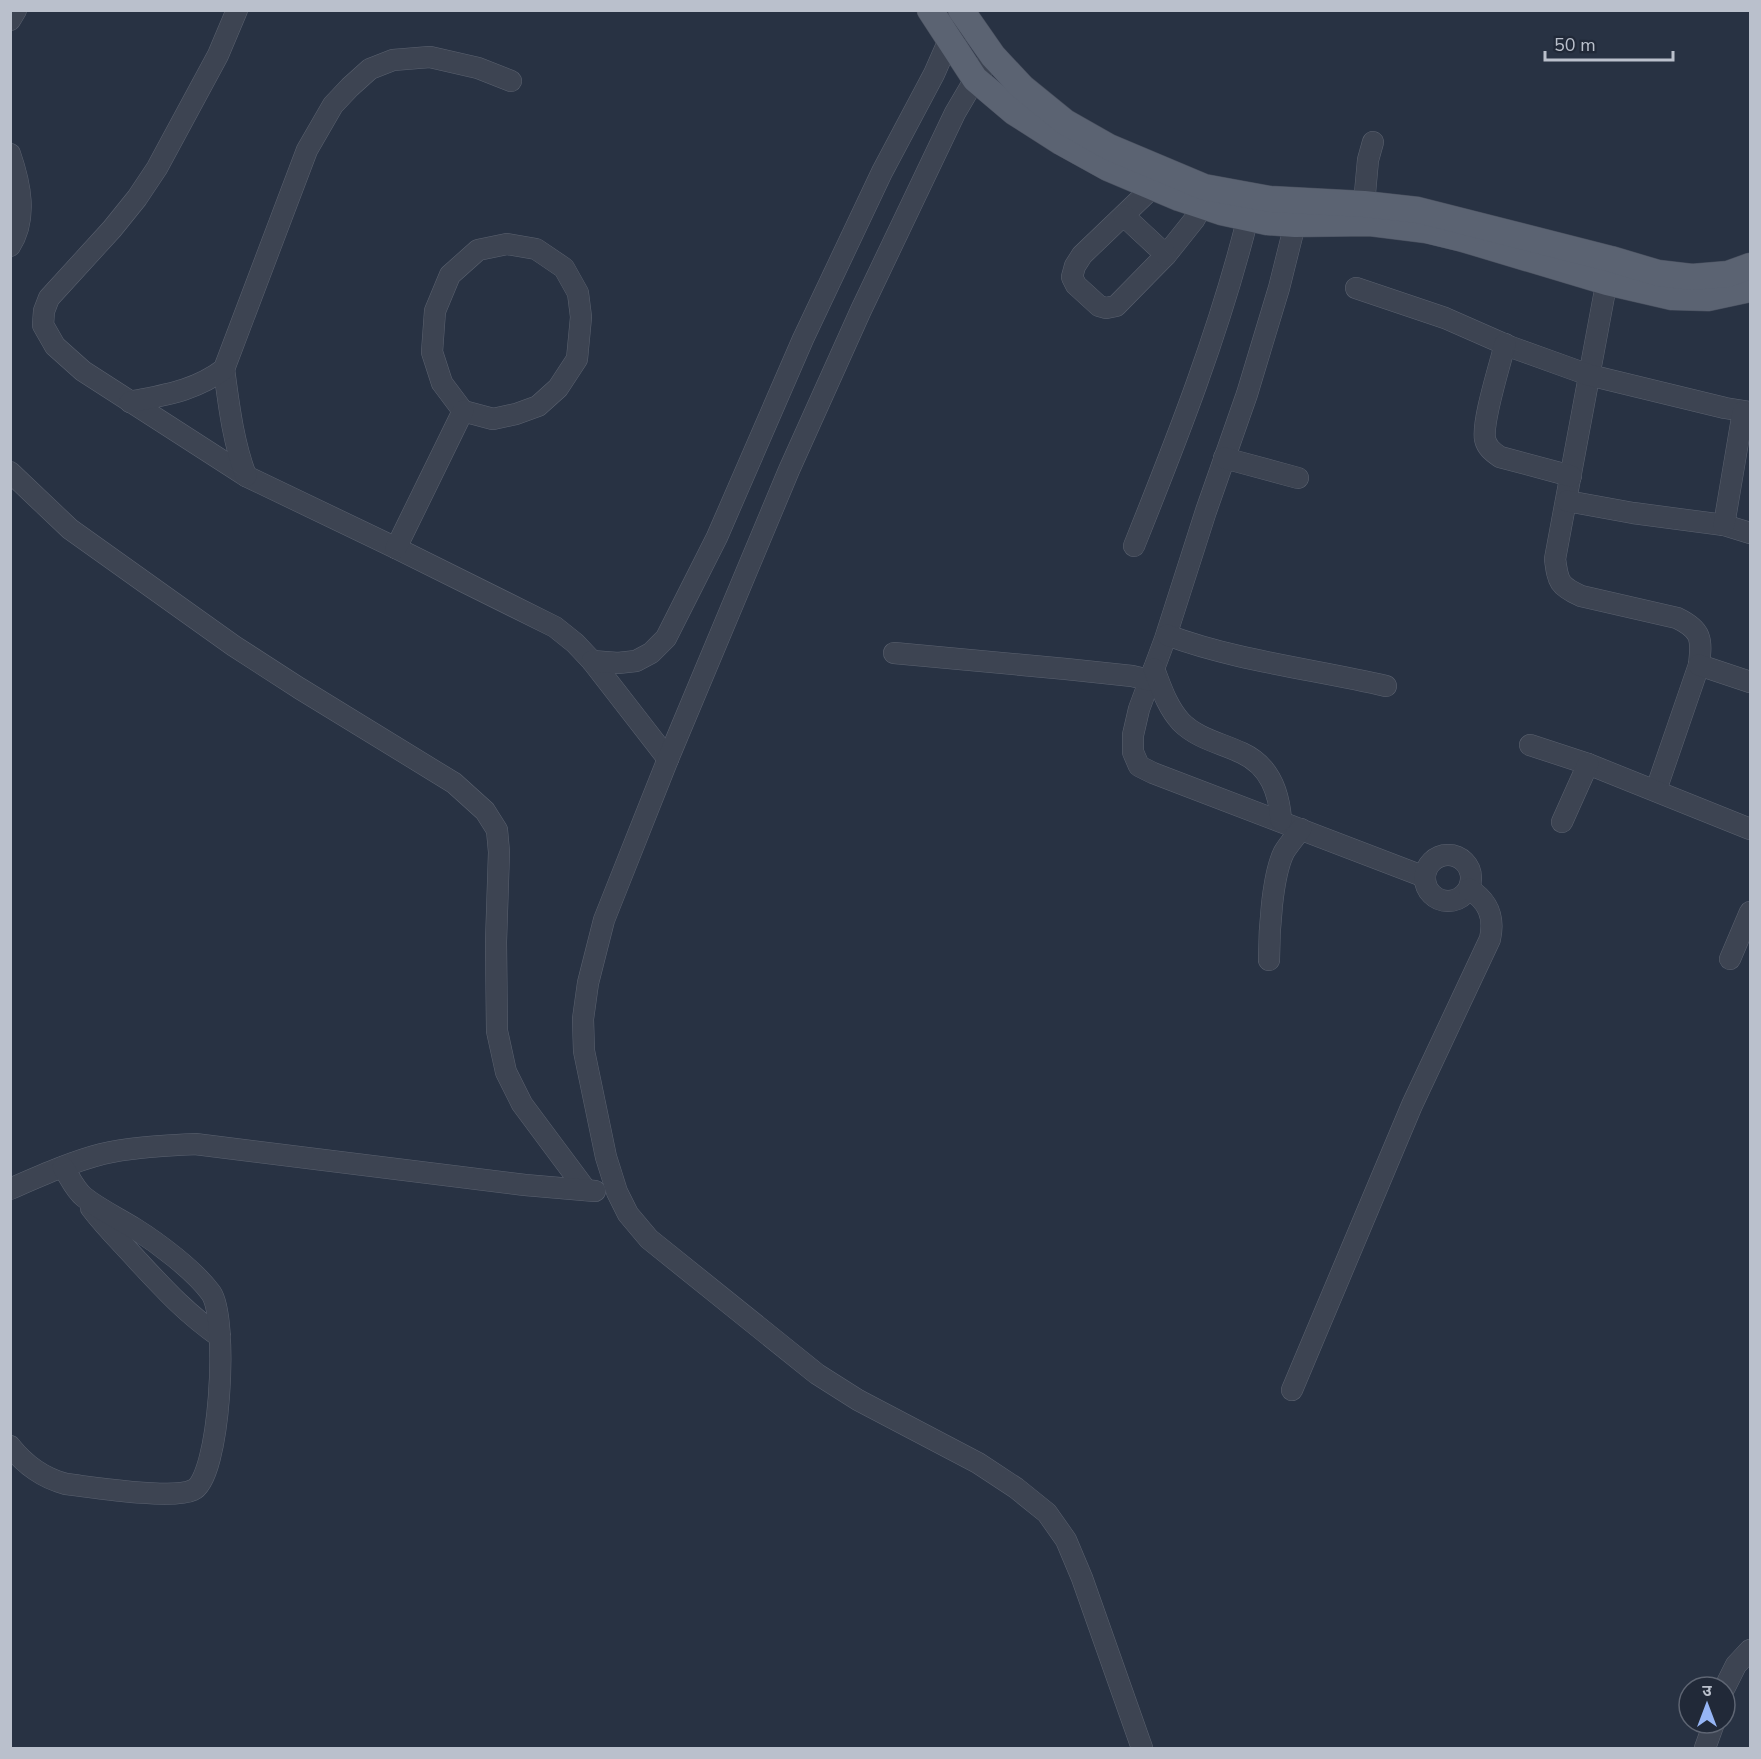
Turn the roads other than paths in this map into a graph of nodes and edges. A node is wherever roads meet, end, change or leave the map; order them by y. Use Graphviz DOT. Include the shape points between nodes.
graph roads {
  1 [pos="16,10"];
  2 [pos="237,10"];
  3 [pos="930,10"];
  4 [pos="964,16"];
  5 [pos="10,20"];
  6 [pos="949,40"];
  7 [pos="993,56"];
  8 [pos="975,79"];
  9 [pos="511,81"];
  10 [pos="1373,142"];
  11 [pos="10,154"];
  12 [pos="1153,187"];
  13 [pos="1189,195"];
  14 [pos="1364,204"];
  15 [pos="1124,216"];
  16 [pos="1248,218"];
  17 [pos="1295,224"];
  18 [pos="10,246"];
  19 [pos="1166,255"];
  20 [pos="1750,266"];
  21 [pos="1609,270"];
  22 [pos="1356,288"];
  23 [pos="1750,289"];
  24 [pos="1505,344"];
  25 [pos="224,369"];
  26 [pos="1589,375"];
  27 [pos="130,402"];
  28 [pos="464,411"];
  29 [pos="1747,412"];
  30 [pos="1224,458"];
  31 [pos="10,472"];
  32 [pos="246,476"];
  33 [pos="1571,476"];
  34 [pos="1298,478"];
  35 [pos="1567,501"];
  36 [pos="1724,525"];
  37 [pos="1750,533"];
  38 [pos="1134,546"];
  39 [pos="396,548"];
  40 [pos="1167,635"];
  41 [pos="894,653"];
  42 [pos="592,661"];
  43 [pos="1698,665"];
  44 [pos="1152,674"];
  45 [pos="1750,682"];
  46 [pos="1386,686"];
  47 [pos="1530,745"];
  48 [pos="668,759"];
  49 [pos="1588,764"];
  50 [pos="1656,790"];
  51 [pos="1281,820"];
  52 [pos="1562,822"];
  53 [pos="1301,829"];
  54 [pos="1750,829"];
  55 [pos="1425,877"];
  56 [pos="1468,889"];
  57 [pos="1750,912"];
  58 [pos="1730,959"];
  59 [pos="1269,960"];
  60 [pos="63,1167"];
  61 [pos="10,1189"];
  62 [pos="586,1190"];
  63 [pos="617,1192"];
  64 [pos="82,1196"];
  65 [pos="220,1337"];
  66 [pos="1292,1390"];
  67 [pos="10,1446"];
  68 [pos="1750,1650"];
  69 [pos="1731,1675"];
  70 [pos="1142,1749"];
  1 -- 5 [label="street"];
  2 -- 27 [label="street" via="218,55 157,168 112,229 49,298 44,311 43,325 56,346 83,371"];
  3 -- 6 [label="main road"];
  4 -- 6 [label="street"];
  4 -- 7 [label="main road"];
  6 -- 8 [label="main road"];
  6 -- 42 [label="street" via="803,339 717,537 666,638 636,661"];
  7 -- 8 [label="street"];
  7 -- 13 [label="main road" via="1022,87 1065,122"];
  8 -- 12 [label="main road" via="1014,112 1060,142"];
  8 -- 48 [label="street" via="941,140 861,310"];
  9 -- 25 [label="street" via="478,68 430,57 393,60 370,69 350,87 333,105 307,150"];
  10 -- 14 [label="street"];
  11 -- 18 [label="street" via="21,216"];
  12 -- 13 [label="main road"];
  12 -- 15 [label="street"];
  13 -- 14 [label="main road" via="1204,187 1270,199"];
  13 -- 16 [label="main road"];
  13 -- 19 [label="street" via="1194,220"];
  14 -- 21 [label="main road" via="1418,210"];
  15 -- 19 [label="street"];
  15 -- 19 [label="street" via="1082,255 1072,277 1076,285 1099,306 1116,306"];
  16 -- 17 [label="main road"];
  16 -- 38 [label="street" via="1198,381"];
  17 -- 21 [label="main road" via="1370,223 1426,230"];
  17 -- 30 [label="street" via="1247,394"];
  20 -- 21 [label="main road" via="1728,274 1692,277"];
  21 -- 23 [label="main road" via="1672,297 1708,298"];
  21 -- 26 [label="street"];
  22 -- 24 [label="street" via="1445,318"];
  24 -- 26 [label="street"];
  24 -- 33 [label="street" via="1485,425 1485,440 1500,457"];
  25 -- 27 [label="street" via="184,391"];
  25 -- 32 [label="street" via="231,426"];
  26 -- 29 [label="street"];
  26 -- 33 [label="street"];
  27 -- 32 [label="street"];
  28 -- 28 [label="street" via="442,383 432,352 435,311 450,275 478,250 507,244 536,249 564,268 578,293 581,317 577,359 558,388 538,406 493,419"];
  28 -- 39 [label="street"];
  29 -- 36 [label="street"];
  30 -- 34 [label="street"];
  30 -- 40 [label="street"];
  31 -- 62 [label="street" via="70,529 234,646 454,783 484,812 497,830 499,852 497,1031 506,1072 522,1104"];
  32 -- 39 [label="street"];
  33 -- 35 [label="street"];
  35 -- 36 [label="street"];
  35 -- 43 [label="street" via="1555,559 1558,578 1566,590 1692,625 1701,645"];
  36 -- 37 [label="street"];
  39 -- 42 [label="street" via="555,627"];
  40 -- 44 [label="street"];
  40 -- 46 [label="street" via="1190,644"];
  41 -- 44 [label="street" via="1132,676"];
  42 -- 48 [label="street"];
  43 -- 45 [label="street"];
  43 -- 50 [label="street"];
  44 -- 51 [label="street" via="1182,723 1194,733 1256,761 1275,785"];
  44 -- 51 [label="street" via="1133,735 1133,752 1140,766"];
  47 -- 49 [label="street"];
  48 -- 63 [label="street" via="604,920 583,1019 589,1080"];
  49 -- 50 [label="street"];
  49 -- 52 [label="street"];
  50 -- 54 [label="street"];
  51 -- 53 [label="street"];
  53 -- 55 [label="street"];
  53 -- 59 [label="street" via="1279,867"];
  55 -- 56 [label="street" via="1429,892 1442,901 1457,899"];
  55 -- 56 [label="street" via="1436,859 1457,857 1471,874"];
  56 -- 66 [label="street" via="1486,903 1491,916 1490,939 1412,1105"];
  57 -- 58 [label="street"];
  60 -- 61 [label="street"];
  60 -- 62 [label="street" via="102,1154 195,1144"];
  60 -- 64 [label="street"];
  62 -- 63 [label="street"];
  63 -- 70 [label="street" via="628,1214 649,1239 817,1374 978,1463 1047,1513 1066,1540 1082,1578"];
  64 -- 65 [label="street" via="115,1238 177,1303"];
  64 -- 65 [label="street" via="167,1251 202,1283 217,1304"];
  65 -- 67 [label="street" via="219,1404 204,1476 194,1490 171,1494 66,1484 38,1472"];
  68 -- 69 [label="street"];
}
